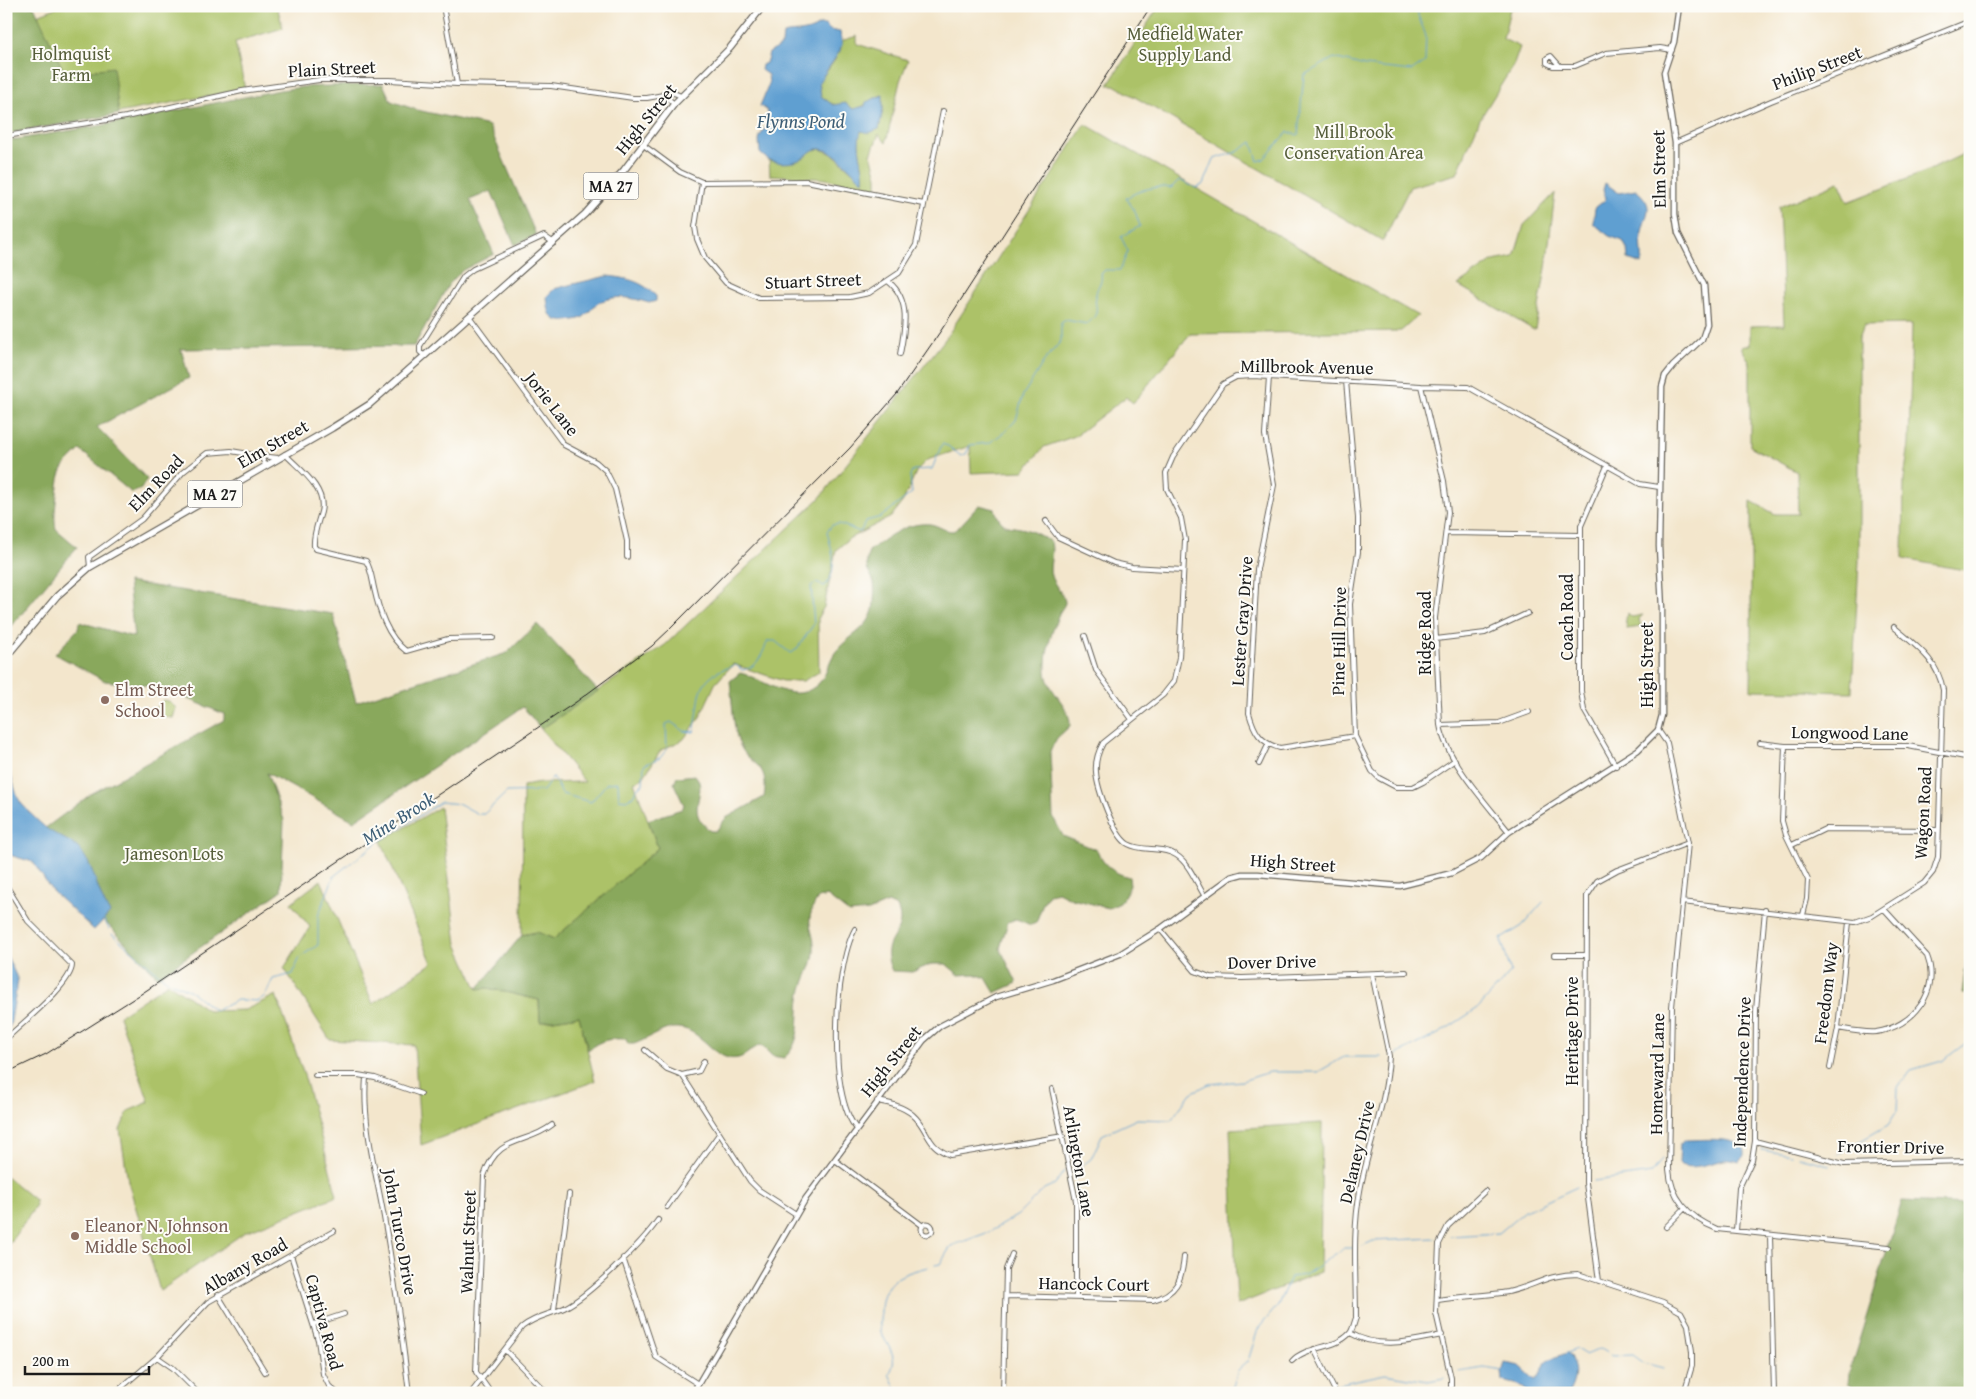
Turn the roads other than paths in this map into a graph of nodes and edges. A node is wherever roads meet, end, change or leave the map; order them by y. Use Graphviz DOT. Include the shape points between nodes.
graph roads {
  1 [pos="443,6"];
  2 [pos="763,6"];
  3 [pos="1679,6"];
  4 [pos="1970,21"];
  5 [pos="1672,50"];
  6 [pos="1559,65"];
  7 [pos="456,84"];
  8 [pos="663,94"];
  9 [pos="681,96"];
  10 [pos="674,104"];
  11 [pos="942,110"];
  12 [pos="6,136"];
  13 [pos="642,144"];
  14 [pos="1676,144"];
  15 [pos="702,182"];
  16 [pos="924,204"];
  17 [pos="554,243"];
  18 [pos="889,282"];
  19 [pos="469,316"];
  20 [pos="1706,327"];
  21 [pos="436,345"];
  22 [pos="900,354"];
  23 [pos="425,356"];
  24 [pos="1269,377"];
  25 [pos="1346,381"];
  26 [pos="1421,386"];
  27 [pos="261,456"];
  28 [pos="282,456"];
  29 [pos="265,466"];
  30 [pos="1607,466"];
  31 [pos="1659,487"];
  32 [pos="1046,521"];
  33 [pos="1446,533"];
  34 [pos="1580,535"];
  35 [pos="627,558"];
  36 [pos="90,566"];
  37 [pos="1183,570"];
  38 [pos="1528,613"];
  39 [pos="1894,627"];
  40 [pos="1085,636"];
  41 [pos="494,638"];
  42 [pos="1436,640"];
  43 [pos="6,657"];
  44 [pos="1529,712"];
  45 [pos="1131,718"];
  46 [pos="1440,725"];
  47 [pos="1658,730"];
  48 [pos="1355,736"];
  49 [pos="1760,743"];
  50 [pos="1268,745"];
  51 [pos="1785,746"];
  52 [pos="1940,751"];
  53 [pos="1970,758"];
  54 [pos="1455,760"];
  55 [pos="1260,764"];
  56 [pos="1616,766"];
  57 [pos="1938,830"];
  58 [pos="1509,832"];
  59 [pos="1688,843"];
  60 [pos="1792,845"];
  61 [pos="6,886"];
  62 [pos="1204,895"];
  63 [pos="1682,902"];
  64 [pos="1884,909"];
  65 [pos="1765,910"];
  66 [pos="1803,914"];
  67 [pos="1848,922"];
  68 [pos="855,929"];
  69 [pos="1160,929"];
  70 [pos="1554,955"];
  71 [pos="1586,955"];
  72 [pos="1406,972"];
  73 [pos="1372,974"];
  74 [pos="1838,1028"];
  75 [pos="6,1038"];
  76 [pos="645,1050"];
  77 [pos="704,1061"];
  78 [pos="1830,1068"];
  79 [pos="314,1075"];
  80 [pos="682,1075"];
  81 [pos="366,1077"];
  82 [pos="1052,1090"];
  83 [pos="421,1094"];
  84 [pos="877,1101"];
  85 [pos="552,1125"];
  86 [pos="856,1129"];
  87 [pos="719,1134"];
  88 [pos="1063,1136"];
  89 [pos="1755,1141"];
  90 [pos="835,1160"];
  91 [pos="1970,1161"];
  92 [pos="1485,1191"];
  93 [pos="569,1194"];
  94 [pos="667,1207"];
  95 [pos="1685,1208"];
  96 [pos="796,1214"];
  97 [pos="658,1220"];
  98 [pos="922,1226"];
  99 [pos="1666,1227"];
  100 [pos="334,1231"];
  101 [pos="1736,1232"];
  102 [pos="1770,1235"];
  103 [pos="1889,1247"];
  104 [pos="1012,1254"];
  105 [pos="290,1256"];
  106 [pos="1184,1257"];
  107 [pos="622,1258"];
  108 [pos="1599,1281"];
  109 [pos="218,1295"];
  110 [pos="1006,1296"];
  111 [pos="1076,1297"];
  112 [pos="1438,1300"];
  113 [pos="554,1310"];
  114 [pos="344,1314"];
  115 [pos="314,1324"];
  116 [pos="1350,1333"];
  117 [pos="1442,1335"];
  118 [pos="1314,1349"];
  119 [pos="505,1350"];
  120 [pos="158,1356"];
  121 [pos="1292,1361"];
  122 [pos="265,1372"];
  123 [pos="481,1380"];
  124 [pos="698,1384"];
  125 [pos="116,1393"];
  126 [pos="198,1393"];
  127 [pos="337,1393"];
  128 [pos="409,1393"];
  129 [pos="471,1393"];
  130 [pos="491,1393"];
  131 [pos="547,1393"];
  132 [pos="693,1393"];
  133 [pos="1003,1393"];
  134 [pos="1336,1393"];
  135 [pos="1451,1393"];
  136 [pos="1684,1393"];
  137 [pos="1774,1393"];
  1 -- 7 [label="street"];
  2 -- 9 [label="main road, High Street / MA 27" via="730,48"];
  3 -- 5 [label="street, Elm Street"];
  4 -- 14 [label="street, Philip Street" via="1780,97"];
  5 -- 6 [label="street" via="1606,52 1576,66"];
  5 -- 14 [label="street, Elm Street" via="1664,72"];
  7 -- 8 [label="street, Plain Street" via="550,86 633,98"];
  7 -- 12 [label="street, Plain Street" via="311,80 242,91 126,118"];
  8 -- 9 [label="street, Plain Street"];
  8 -- 10 [label="street"];
  9 -- 10 [label="main road, High Street / MA 27"];
  10 -- 13 [label="main road, High Street / MA 27"];
  11 -- 16 [label="street, Stuart Street"];
  13 -- 15 [label="street" via="680,172"];
  13 -- 17 [label="main road, High Street / MA 27" via="598,201"];
  14 -- 20 [label="street, Elm Street" via="1676,224 1702,280"];
  15 -- 16 [label="street" via="806,181"];
  15 -- 18 [label="street, Stuart Street" via="695,227 701,250 717,274 737,289 759,298 850,297 869,293"];
  16 -- 18 [label="street, Stuart Street" via="916,246 903,268"];
  17 -- 19 [label="main road, High Street / MA 27"];
  17 -- 23 [label="street" via="544,236 464,276 420,346 420,352"];
  18 -- 22 [label="street" via="900,291 903,304"];
  19 -- 21 [label="main road, High Street / MA 27"];
  19 -- 35 [label="street, Jorie Lane" via="564,444 606,471 615,489 627,541"];
  20 -- 31 [label="street, High Street" via="1702,339 1665,376"];
  21 -- 23 [label="main road, Elm Street / MA 27"];
  23 -- 28 [label="main road, Elm Street / MA 27" via="370,404"];
  24 -- 25 [label="street, Millbrook Avenue"];
  24 -- 37 [label="street, Millbrook Avenue" via="1243,376 1224,384 1169,465 1167,489 1185,528"];
  24 -- 50 [label="street, Lester Gray Drive" via="1265,435 1274,485 1257,569 1249,713 1256,735"];
  25 -- 26 [label="street, Millbrook Avenue"];
  25 -- 48 [label="street, Pine Hill Drive" via="1358,518 1358,552 1350,604"];
  26 -- 30 [label="street, Millbrook Avenue" via="1468,386"];
  26 -- 33 [label="street, Ridge Road" via="1447,496"];
  27 -- 28 [label="street, Elm Road"];
  27 -- 29 [label="street"];
  27 -- 36 [label="street, Elm Road" via="219,451 207,453 183,472 142,519 89,557"];
  28 -- 29 [label="main road, Elm Street / MA 27"];
  28 -- 41 [label="street" via="310,480 320,494 322,510 314,546 366,561 382,616 401,647 406,651 448,639"];
  29 -- 36 [label="main road, Elm Street / MA 27"];
  30 -- 31 [label="street, Millbrook Avenue" via="1640,484"];
  30 -- 34 [label="street, Coach Road" via="1584,516"];
  31 -- 47 [label="street, High Street" via="1662,715"];
  32 -- 37 [label="street" via="1058,537 1114,563"];
  33 -- 34 [label="street"];
  33 -- 42 [label="street, Ridge Road" via="1438,581"];
  34 -- 56 [label="street, Coach Road" via="1582,701"];
  36 -- 43 [label="main road, Elm Street / MA 27" via="57,596"];
  37 -- 45 [label="street, Millbrook Avenue" via="1179,657 1174,681 1163,695"];
  38 -- 42 [label="street" via="1485,634"];
  39 -- 52 [label="street, Wagon Road" via="1926,654 1942,680"];
  40 -- 45 [label="street" via="1096,670"];
  42 -- 46 [label="street, Ridge Road"];
  44 -- 46 [label="street" via="1500,723"];
  45 -- 62 [label="street, Millbrook Avenue" via="1103,743 1096,761 1097,780 1116,831 1128,844 1169,851 1177,856"];
  46 -- 54 [label="street, Ridge Road" via="1442,739"];
  47 -- 56 [label="street, High Street"];
  47 -- 59 [label="street, Homeward Lane" via="1667,743"];
  48 -- 50 [label="street" via="1280,748"];
  48 -- 54 [label="street, Pine Hill Drive" via="1372,771 1396,787 1413,787 1424,782"];
  49 -- 51 [label="street, Longwood Lane"];
  50 -- 55 [label="street"];
  51 -- 52 [label="street, Longwood Lane" via="1908,746"];
  51 -- 60 [label="street" via="1782,821"];
  52 -- 53 [label="street, Longwood Lane"];
  52 -- 57 [label="street, Wagon Road"];
  54 -- 58 [label="street, Ridge Road"];
  56 -- 58 [label="street, High Street" via="1590,779"];
  57 -- 60 [label="street" via="1825,829"];
  57 -- 64 [label="street, Wagon Road" via="1938,857 1933,872 1924,882"];
  58 -- 62 [label="street, High Street" via="1480,858 1452,873 1407,885 1242,874 1231,877"];
  59 -- 63 [label="street, Homeward Lane"];
  59 -- 71 [label="street, Heritage Drive" via="1597,881 1587,896"];
  60 -- 66 [label="street" via="1808,880"];
  61 -- 75 [label="street" via="28,921 72,965 72,971 62,984"];
  62 -- 69 [label="street, High Street"];
  63 -- 65 [label="street, Wagon Road"];
  63 -- 95 [label="street, Homeward Lane" via="1672,1007 1670,1171 1673,1189"];
  64 -- 67 [label="street, Wagon Road" via="1863,920"];
  64 -- 74 [label="street" via="1930,964 1927,998 1912,1014 1886,1030 1865,1032"];
  65 -- 66 [label="street, Wagon Road"];
  65 -- 89 [label="street, Independence Drive" via="1756,1010"];
  66 -- 67 [label="street, Wagon Road"];
  67 -- 74 [label="street, Freedom Way"];
  68 -- 86 [label="street" via="844,956 836,1044 842,1093"];
  69 -- 73 [label="street, Dover Drive" via="1195,971 1210,977"];
  69 -- 84 [label="street, High Street" via="1109,959 996,997 940,1026 915,1050"];
  70 -- 71 [label="street"];
  71 -- 108 [label="street, Heritage Drive" via="1586,1183"];
  72 -- 73 [label="street, Dover Drive"];
  73 -- 116 [label="street, Delaney Drive" via="1389,1056 1384,1097 1357,1208 1356,1318"];
  74 -- 78 [label="street, Freedom Way"];
  76 -- 80 [label="street" via="667,1069"];
  77 -- 80 [label="street" via="699,1071"];
  79 -- 81 [label="street"];
  80 -- 87 [label="street"];
  81 -- 83 [label="street"];
  81 -- 128 [label="street, John Turco Drive" via="367,1122 394,1274"];
  82 -- 88 [label="street, Arlington Lane"];
  84 -- 86 [label="street, High Street"];
  84 -- 88 [label="street" via="891,1103 914,1116 937,1150 950,1155"];
  85 -- 123 [label="street, Walnut Street" via="508,1143 500,1149 485,1173 476,1372"];
  86 -- 90 [label="street, High Street"];
  87 -- 94 [label="street"];
  87 -- 96 [label="street" via="758,1190"];
  88 -- 111 [label="street, Arlington Lane" via="1076,1201"];
  89 -- 91 [label="street, Frontier Drive" via="1844,1164"];
  89 -- 101 [label="street, Independence Drive" via="1752,1160 1740,1188"];
  90 -- 96 [label="street, High Street"];
  90 -- 98 [label="street"];
  92 -- 112 [label="street" via="1458,1215 1443,1234 1439,1244"];
  93 -- 113 [label="street"];
  95 -- 99 [label="street"];
  95 -- 101 [label="street, Homeward Lane" via="1706,1225"];
  96 -- 124 [label="street, High Street"];
  97 -- 107 [label="street" via="646,1237"];
  100 -- 105 [label="street, Albany Road"];
  101 -- 102 [label="street, Homeward Lane"];
  102 -- 103 [label="street, Homeward Lane"];
  102 -- 137 [label="street"];
  104 -- 110 [label="street" via="1006,1269"];
  105 -- 109 [label="street, Albany Road"];
  105 -- 115 [label="street, Captiva Road"];
  106 -- 111 [label="street, Hancock Court" via="1182,1276 1164,1298"];
  107 -- 113 [label="street" via="582,1295 564,1308"];
  107 -- 124 [label="street" via="656,1357"];
  108 -- 112 [label="street" via="1578,1274 1564,1274 1507,1292"];
  108 -- 136 [label="street" via="1663,1302 1681,1312 1688,1325 1692,1352 1692,1366"];
  109 -- 120 [label="street, Albany Road" via="189,1320"];
  109 -- 122 [label="street"];
  110 -- 111 [label="street, Hancock Court"];
  110 -- 133 [label="street"];
  112 -- 117 [label="street" via="1436,1313"];
  113 -- 119 [label="street" via="528,1323"];
  114 -- 115 [label="street"];
  115 -- 127 [label="street, Captiva Road" via="325,1379"];
  116 -- 117 [label="street" via="1379,1343"];
  116 -- 118 [label="street" via="1334,1343"];
  117 -- 135 [label="street"];
  118 -- 121 [label="street" via="1298,1354"];
  118 -- 134 [label="street"];
  119 -- 123 [label="street"];
  119 -- 131 [label="street"];
  120 -- 125 [label="street, Albany Road"];
  120 -- 126 [label="street"];
  123 -- 129 [label="street"];
  123 -- 130 [label="street, Walnut Street"];
  124 -- 132 [label="street, High Street"];
}
